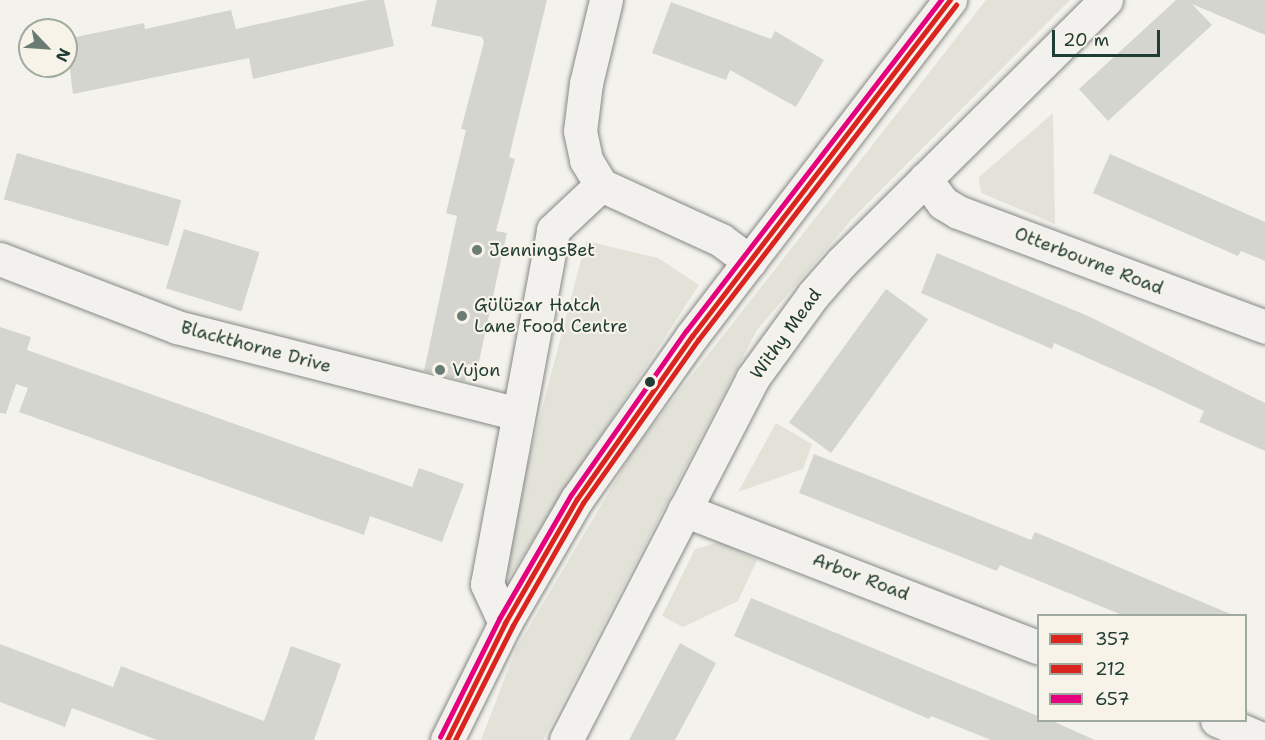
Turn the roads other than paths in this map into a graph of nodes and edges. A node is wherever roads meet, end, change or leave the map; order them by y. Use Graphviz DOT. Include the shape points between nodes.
graph roads {
  1 [pos="606,0"];
  2 [pos="950,0"];
  3 [pos="1106,0"];
  4 [pos="925,179"];
  5 [pos="601,185"];
  6 [pos="0,259"];
  7 [pos="750,262"];
  8 [pos="1265,327"];
  9 [pos="518,414"];
  10 [pos="684,510"];
  11 [pos="505,623"];
  12 [pos="1037,647"];
  13 [pos="1222,722"];
  14 [pos="447,740"];
  15 [pos="566,740"];
  16 [pos="1264,740"];
  1 -- 5 [label="street" via="586,84 580,131 586,159"];
  2 -- 7 [label="street"];
  3 -- 4 [label="street, Withy Mead"];
  4 -- 8 [label="street, Otterbourne Road" via="943,203 958,212"];
  4 -- 10 [label="street, Withy Mead" via="813,295 752,379"];
  5 -- 7 [label="street" via="721,240"];
  5 -- 9 [label="street" via="553,230"];
  6 -- 9 [label="street, Blackthorne Drive" via="177,327"];
  7 -- 11 [label="street" via="685,345 577,500"];
  9 -- 11 [label="street" via="488,584"];
  10 -- 12 [label="street, Arbor Road"];
  10 -- 15 [label="street, Withy Mead"];
  11 -- 14 [label="street"];
  13 -- 16 [label="street"];
}
